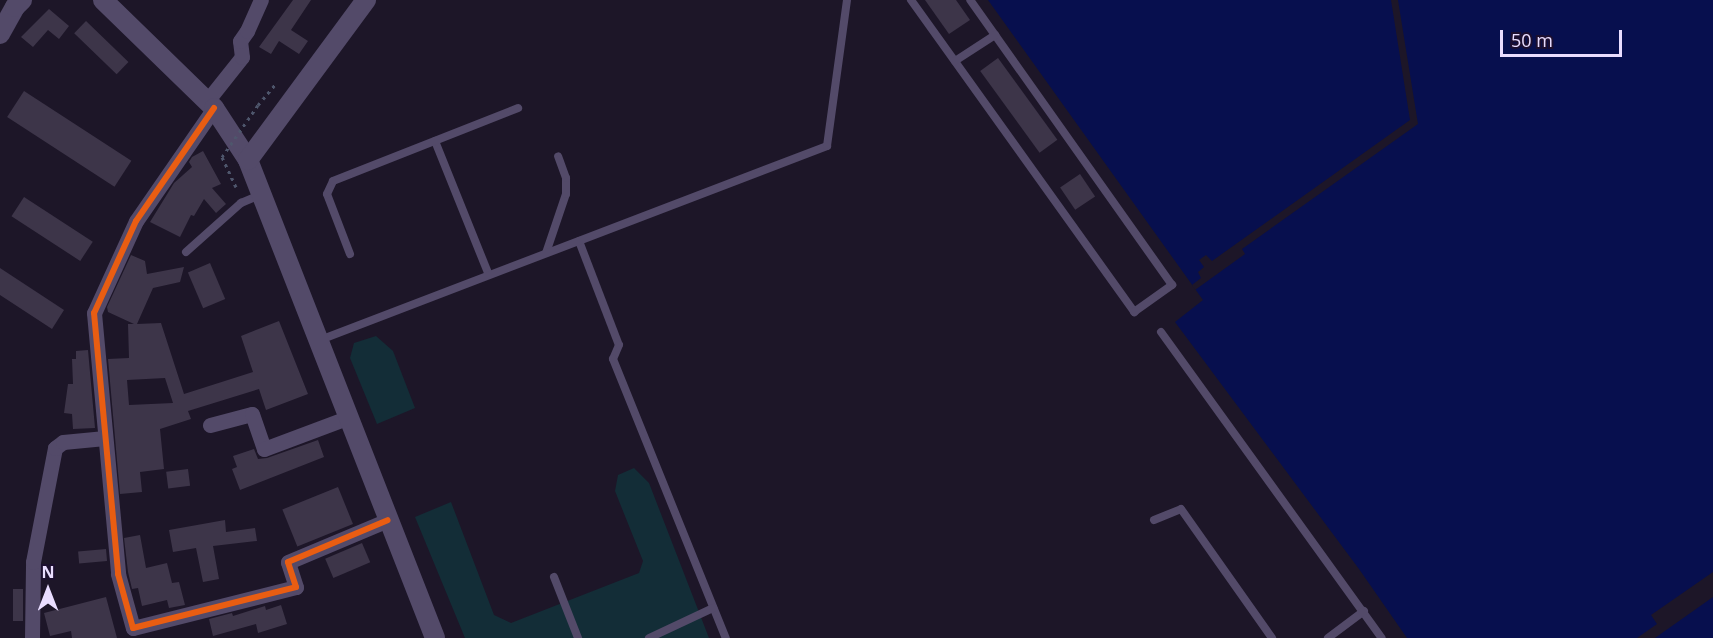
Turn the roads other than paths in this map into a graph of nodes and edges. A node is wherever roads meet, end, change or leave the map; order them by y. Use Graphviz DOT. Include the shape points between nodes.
graph roads {
  1 [pos="22,0"];
  2 [pos="103,0"];
  3 [pos="261,0"];
  4 [pos="366,0"];
  5 [pos="847,0"];
  6 [pos="911,0"];
  7 [pos="970,0"];
  8 [pos="0,34"];
  9 [pos="995,35"];
  10 [pos="955,61"];
  11 [pos="211,104"];
  12 [pos="518,108"];
  13 [pos="435,141"];
  14 [pos="558,156"];
  15 [pos="249,160"];
  16 [pos="262,195"];
  17 [pos="579,241"];
  18 [pos="186,252"];
  19 [pos="350,254"];
  20 [pos="546,254"];
  21 [pos="489,275"];
  22 [pos="1161,332"];
  23 [pos="320,340"];
  24 [pos="347,418"];
  25 [pos="210,425"];
  26 [pos="105,438"];
  27 [pos="388,520"];
  28 [pos="1154,520"];
  29 [pos="554,578"];
  30 [pos="713,608"];
  31 [pos="1364,611"];
  32 [pos="32,638"];
  33 [pos="435,638"];
  34 [pos="578,638"];
  35 [pos="649,638"];
  36 [pos="726,638"];
  37 [pos="1272,638"];
  38 [pos="1328,638"];
  39 [pos="1382,638"];
  1 -- 8 [label="street"];
  2 -- 11 [label="street"];
  3 -- 11 [label="street" via="240,41 242,57"];
  4 -- 15 [label="street"];
  5 -- 17 [label="lane" via="827,146"];
  6 -- 10 [label="lane"];
  7 -- 9 [label="lane"];
  9 -- 10 [label="lane"];
  9 -- 10 [label="lane" via="1172,285 1134,312"];
  11 -- 15 [label="street"];
  11 -- 26 [label="street" via="136,221 94,313"];
  12 -- 13 [label="lane"];
  13 -- 19 [label="lane" via="333,181 327,194"];
  13 -- 21 [label="lane"];
  14 -- 20 [label="lane" via="566,178 566,194"];
  15 -- 16 [label="street"];
  16 -- 18 [label="lane" via="241,203"];
  16 -- 23 [label="street"];
  17 -- 20 [label="lane"];
  17 -- 30 [label="lane" via="619,345 613,359"];
  20 -- 21 [label="lane"];
  21 -- 23 [label="lane"];
  22 -- 31 [label="lane"];
  23 -- 24 [label="street"];
  24 -- 25 [label="street" via="264,449 252,414"];
  24 -- 27 [label="street"];
  26 -- 27 [label="street" via="118,574 133,628 296,587 288,562"];
  26 -- 32 [label="street" via="63,442 55,448 33,561"];
  27 -- 33 [label="street"];
  28 -- 37 [label="lane" via="1181,509"];
  29 -- 34 [label="lane"];
  30 -- 35 [label="lane"];
  30 -- 36 [label="lane"];
  31 -- 38 [label="lane"];
  31 -- 39 [label="lane"];
}
